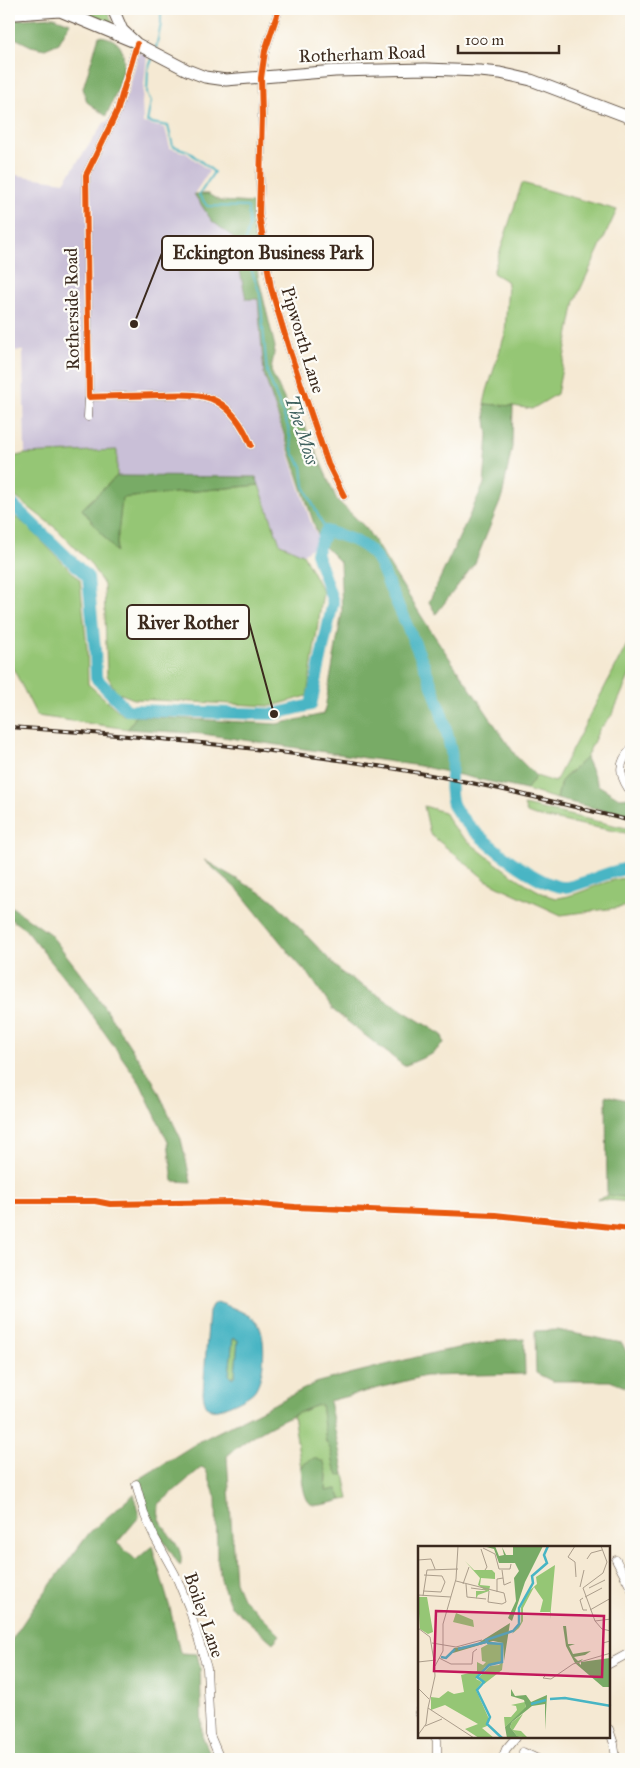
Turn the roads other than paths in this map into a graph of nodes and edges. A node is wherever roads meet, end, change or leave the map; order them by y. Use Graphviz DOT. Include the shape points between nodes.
graph roads {
  1 [pos="79,9"];
  2 [pos="113,9"];
  3 [pos="278,9"];
  4 [pos="59,10"];
  5 [pos="9,14"];
  6 [pos="134,42"];
  7 [pos="261,78"];
  8 [pos="631,118"];
  9 [pos="89,397"];
  10 [pos="88,417"];
  11 [pos="251,445"];
  12 [pos="344,496"];
  13 [pos="631,749"];
  14 [pos="628,788"];
  15 [pos="136,1484"];
  16 [pos="616,1560"];
  17 [pos="631,1588"];
  18 [pos="631,1652"];
  19 [pos="610,1663"];
  20 [pos="610,1732"];
  21 [pos="436,1738"];
  22 [pos="515,1738"];
  23 [pos="524,1752"];
  24 [pos="220,1759"];
  25 [pos="437,1759"];
  26 [pos="502,1759"];
  27 [pos="538,1759"];
  28 [pos="616,1759"];
  1 -- 4 [label="main road"];
  2 -- 6 [label="main road, Rotherham Road" via="122,30"];
  3 -- 7 [label="street, Pipworth Lane" via="265,51"];
  4 -- 5 [label="main road"];
  4 -- 6 [label="main road"];
  6 -- 7 [label="main road, Rotherham Road" via="205,77 226,80"];
  6 -- 9 [label="street, Rotherside Road" via="117,112 86,175"];
  7 -- 8 [label="main road, Rotherham Road" via="335,71 418,69 500,73 532,80"];
  7 -- 12 [label="street, Pipworth Lane" via="260,215 270,288 328,464"];
  9 -- 10 [label="street, Rotherside Road"];
  9 -- 11 [label="street" via="193,395 212,399 236,417"];
  13 -- 14 [label="street" via="624,756 620,768"];
  15 -- 24 [label="street, Boiley Lane" via="145,1516 189,1608 207,1668 210,1735"];
  16 -- 17 [label="street"];
  18 -- 19 [label="street"];
  20 -- 28 [label="street"];
  21 -- 25 [label="street"];
  22 -- 26 [label="street"];
  23 -- 27 [label="street"];
}
